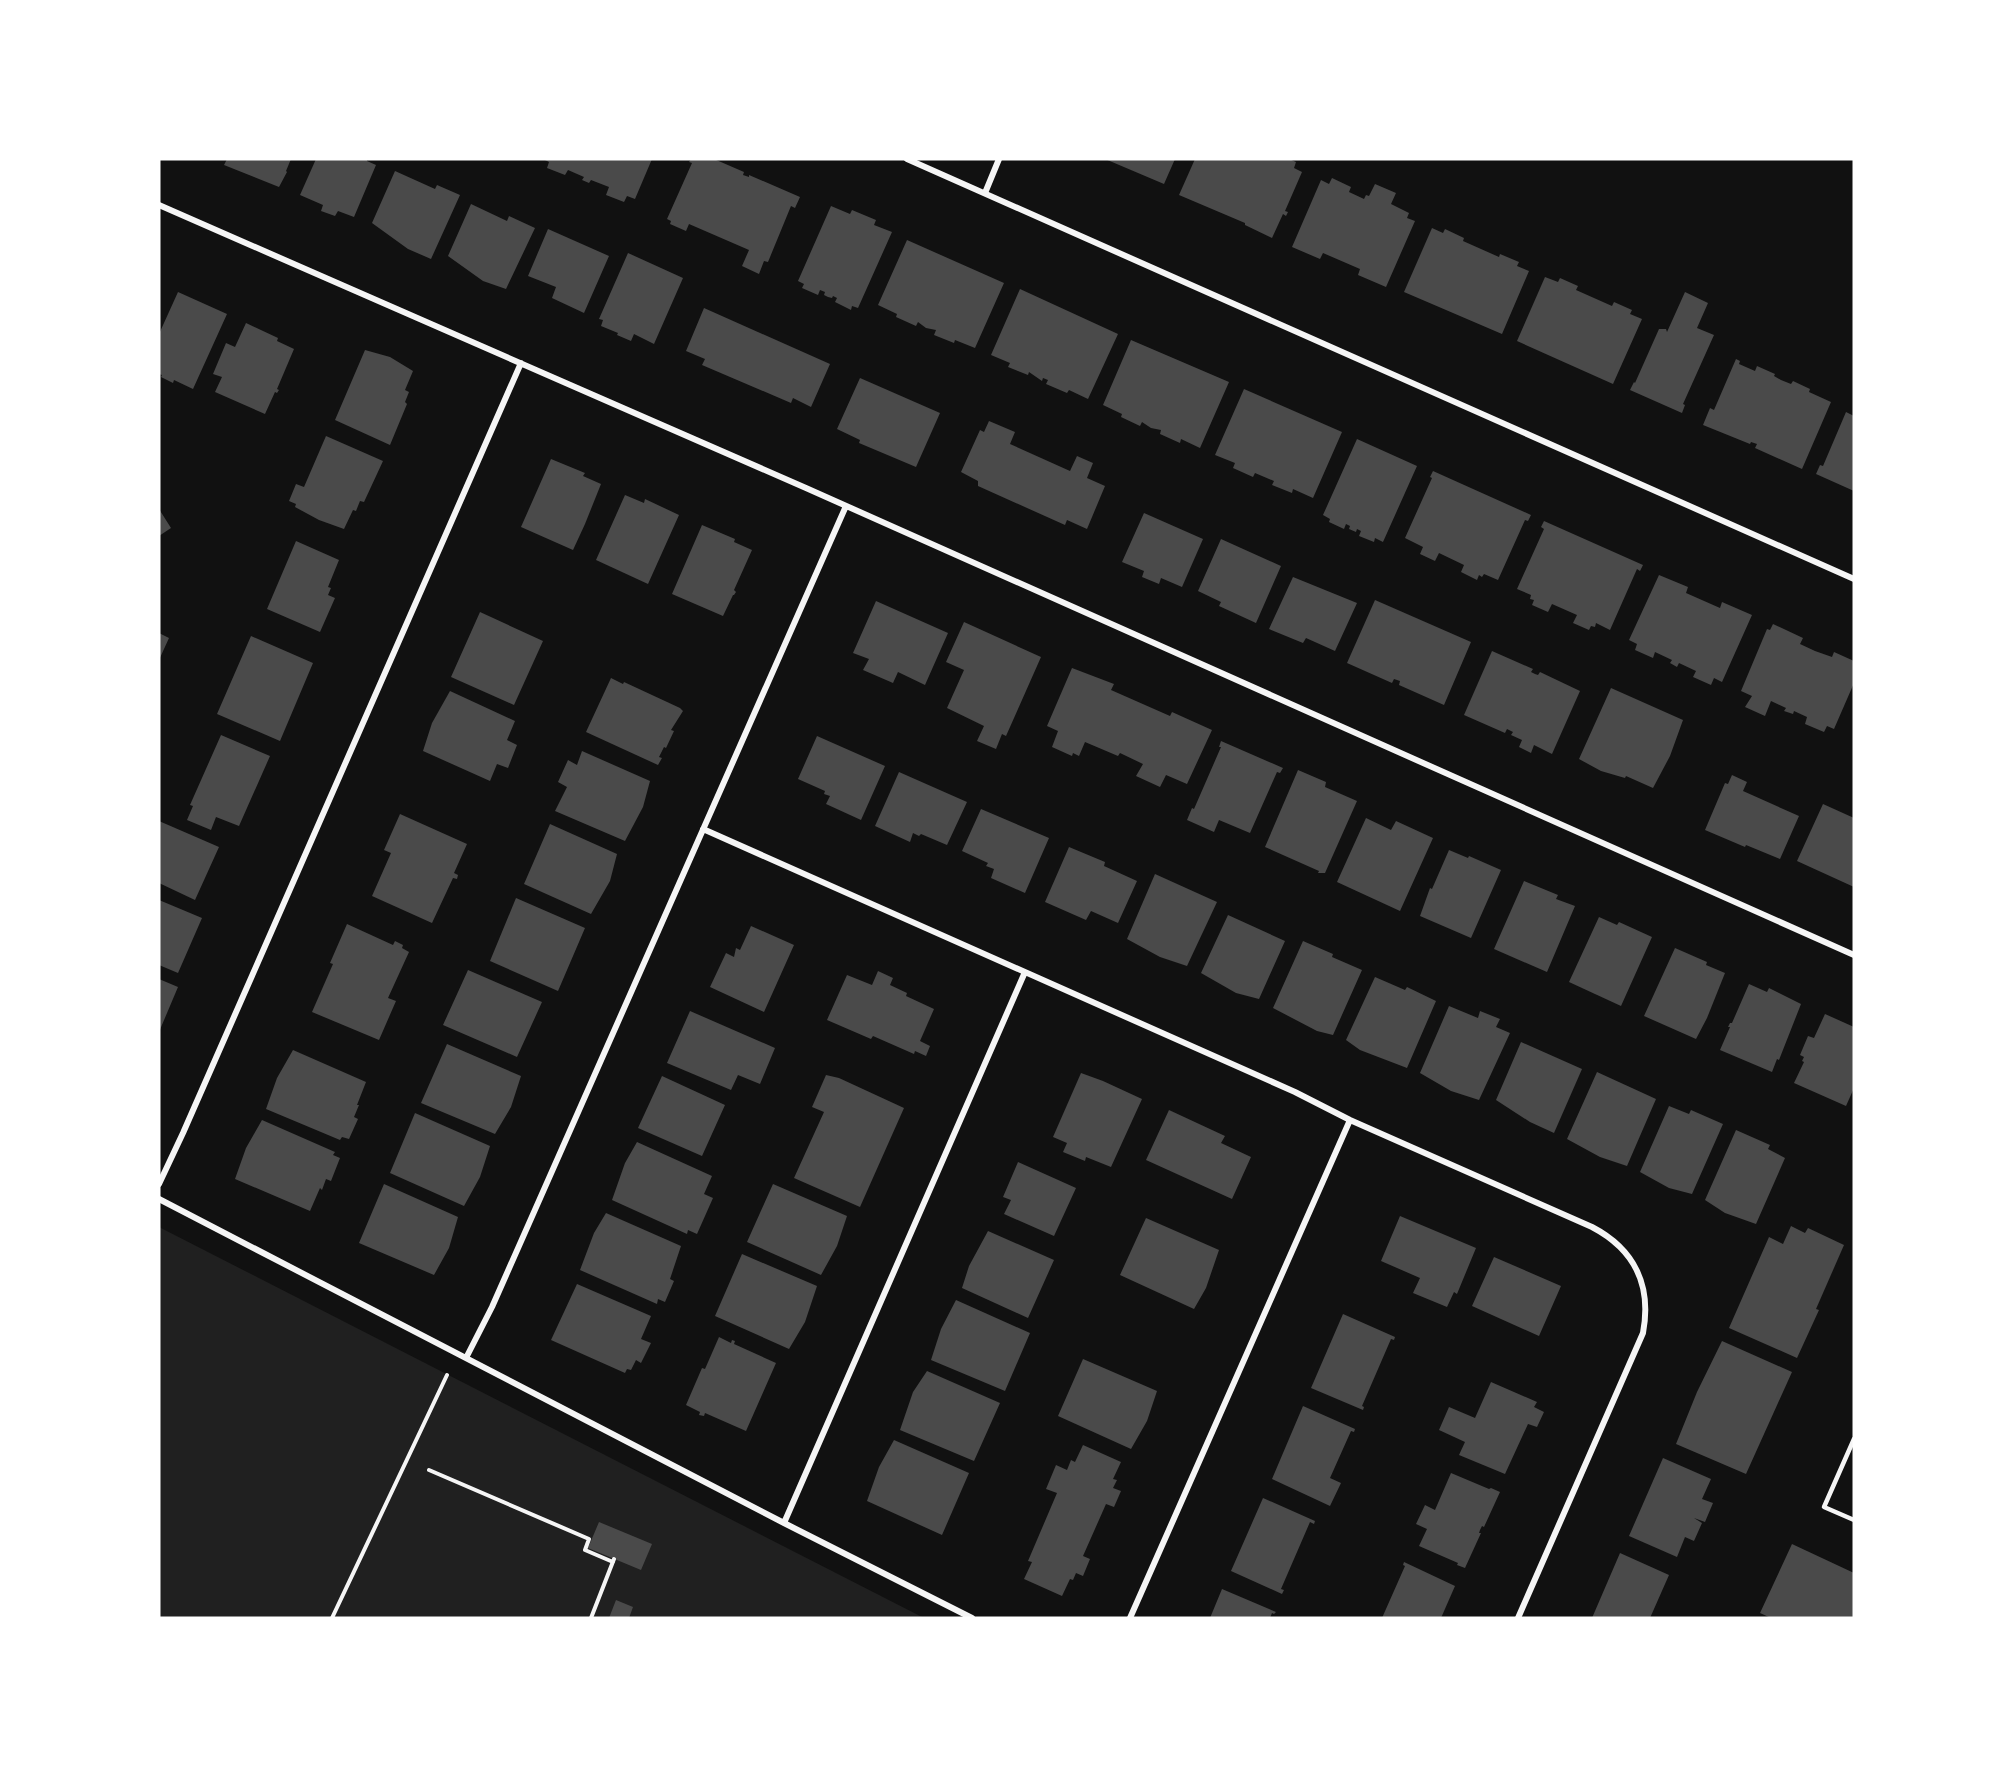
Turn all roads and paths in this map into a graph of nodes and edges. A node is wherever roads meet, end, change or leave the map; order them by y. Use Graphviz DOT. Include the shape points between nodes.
graph roads {
  1 [pos="908,159"];
  2 [pos="999,159"];
  3 [pos="985,194"];
  4 [pos="159,205"];
  5 [pos="521,363"];
  6 [pos="846,506"];
  7 [pos="1854,579"];
  8 [pos="703,829"];
  9 [pos="1854,956"];
  10 [pos="1025,972"];
  11 [pos="1350,1120"];
  12 [pos="159,1184"];
  13 [pos="159,1199"];
  14 [pos="466,1358"];
  15 [pos="447,1375"];
  16 [pos="1854,1439"];
  17 [pos="429,1470"];
  18 [pos="1854,1520"];
  19 [pos="784,1523"];
  20 [pos="332,1618"];
  21 [pos="591,1618"];
  22 [pos="972,1618"];
  23 [pos="1130,1618"];
  24 [pos="1518,1618"];
  1 -- 3 [label="street"];
  2 -- 3 [label="street"];
  3 -- 7 [label="street"];
  4 -- 5 [label="street"];
  5 -- 6 [label="street"];
  5 -- 12 [label="street"];
  6 -- 8 [label="street"];
  6 -- 9 [label="street"];
  8 -- 10 [label="street"];
  8 -- 14 [label="street"];
  10 -- 11 [label="street"];
  10 -- 19 [label="street"];
  11 -- 23 [label="street"];
  11 -- 24 [label="street" via="1603,1233 1631,1259 1642,1282 1646,1307 1638,1345"];
  13 -- 14 [label="street"];
  14 -- 19 [label="street"];
  15 -- 20 [label="path"];
  16 -- 18 [label="lane" via="1824,1507"];
  17 -- 21 [label="path" via="589,1539 585,1550 614,1560"];
  19 -- 22 [label="street"];
}
